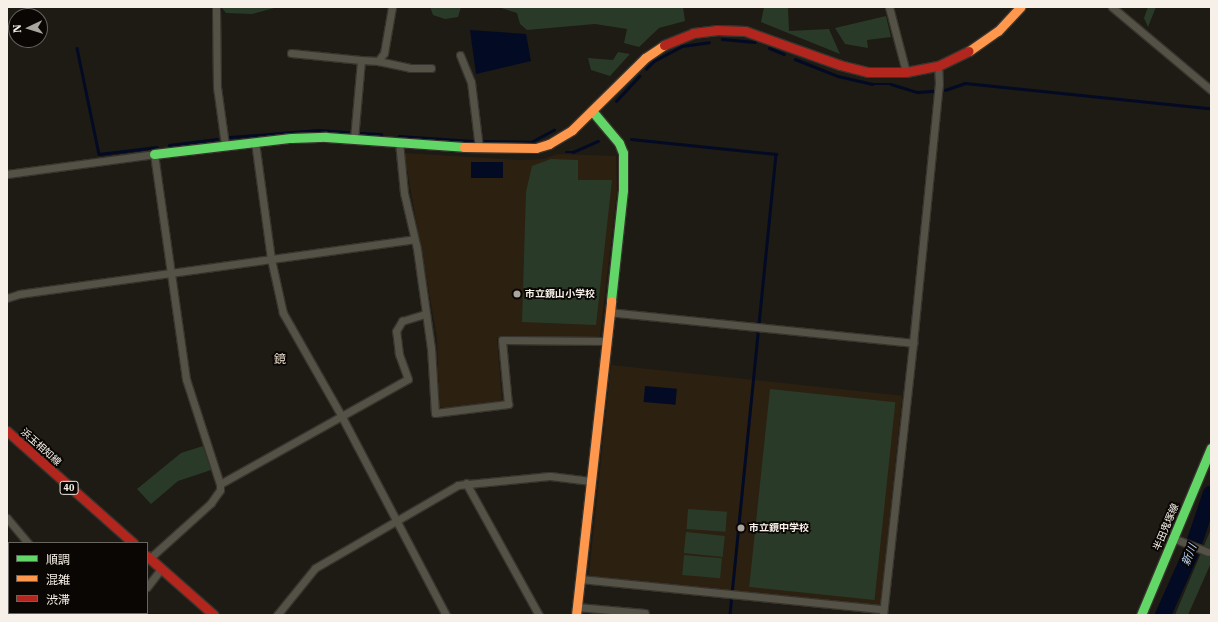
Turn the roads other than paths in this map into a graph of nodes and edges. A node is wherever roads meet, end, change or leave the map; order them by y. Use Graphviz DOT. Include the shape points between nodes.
graph roads {
  1 [pos="216,7"];
  2 [pos="392,7"];
  3 [pos="889,7"];
  4 [pos="1020,7"];
  5 [pos="1112,7"];
  6 [pos="291,53"];
  7 [pos="460,55"];
  8 [pos="361,60"];
  9 [pos="378,61"];
  10 [pos="938,66"];
  11 [pos="431,68"];
  12 [pos="906,72"];
  13 [pos="1211,90"];
  14 [pos="593,112"];
  15 [pos="354,139"];
  16 [pos="255,142"];
  17 [pos="398,142"];
  18 [pos="225,145"];
  19 [pos="479,148"];
  20 [pos="154,154"];
  21 [pos="7,174"];
  22 [pos="414,239"];
  23 [pos="271,260"];
  24 [pos="170,274"];
  25 [pos="7,298"];
  26 [pos="609,312"];
  27 [pos="426,314"];
  28 [pos="606,341"];
  29 [pos="913,343"];
  30 [pos="342,417"];
  31 [pos="7,431"];
  32 [pos="1211,448"];
  33 [pos="590,481"];
  34 [pos="466,483"];
  35 [pos="220,484"];
  36 [pos="7,518"];
  37 [pos="396,520"];
  38 [pos="1176,539"];
  39 [pos="27,542"];
  40 [pos="131,542"];
  41 [pos="1207,552"];
  42 [pos="149,557"];
  43 [pos="161,568"];
  44 [pos="580,579"];
  45 [pos="148,586"];
  46 [pos="576,611"];
  47 [pos="883,612"];
  48 [pos="645,613"];
  49 [pos="214,615"];
  50 [pos="277,615"];
  51 [pos="446,615"];
  52 [pos="539,615"];
  53 [pos="1141,615"];
  1 -- 18 [label="street" via="217,86"];
  2 -- 9 [label="street" via="384,53"];
  3 -- 12 [label="street"];
  4 -- 10 [label="street" via="998,30 973,49"];
  5 -- 13 [label="street"];
  6 -- 8 [label="street"];
  7 -- 19 [label="street" via="471,82"];
  8 -- 9 [label="street"];
  8 -- 15 [label="street"];
  9 -- 11 [label="street" via="410,68"];
  10 -- 12 [label="street"];
  10 -- 29 [label="street" via="939,84"];
  12 -- 14 [label="street" via="868,72 840,65 764,36 745,31 716,30 693,33 669,41 645,58"];
  14 -- 19 [label="street" via="572,130 549,144 518,150"];
  14 -- 26 [label="street" via="619,142 623,153 623,190"];
  15 -- 16 [label="street" via="326,137"];
  15 -- 17 [label="street"];
  16 -- 18 [label="street"];
  16 -- 23 [label="street"];
  17 -- 19 [label="street"];
  17 -- 22 [label="street" via="404,192"];
  18 -- 20 [label="street"];
  20 -- 21 [label="street"];
  20 -- 24 [label="street"];
  22 -- 23 [label="street"];
  22 -- 27 [label="street"];
  23 -- 24 [label="street"];
  23 -- 30 [label="street" via="283,312"];
  24 -- 25 [label="street" via="19,294"];
  24 -- 35 [label="street" via="186,379"];
  26 -- 28 [label="street"];
  26 -- 29 [label="street"];
  27 -- 28 [label="street" via="435,413 508,404 502,340"];
  27 -- 30 [label="street" via="402,321 396,331 399,354 408,379"];
  28 -- 33 [label="street"];
  29 -- 47 [label="street"];
  30 -- 35 [label="street"];
  30 -- 37 [label="street"];
  31 -- 40 [label="street, 浜玉相知線 / 40"];
  32 -- 38 [label="street, 半田鬼塚線"];
  33 -- 34 [label="street" via="550,476"];
  33 -- 44 [label="street"];
  34 -- 37 [label="street"];
  34 -- 52 [label="street"];
  35 -- 42 [label="street" via="220,490 211,503"];
  36 -- 39 [label="street"];
  37 -- 50 [label="street" via="315,568"];
  37 -- 51 [label="street"];
  38 -- 41 [label="street"];
  38 -- 53 [label="street, 半田鬼塚線"];
  42 -- 43 [label="street"];
  43 -- 45 [label="street"];
  43 -- 49 [label="street"];
  44 -- 46 [label="street"];
  44 -- 47 [label="street" via="732,593"];
  46 -- 48 [label="street"];
}
